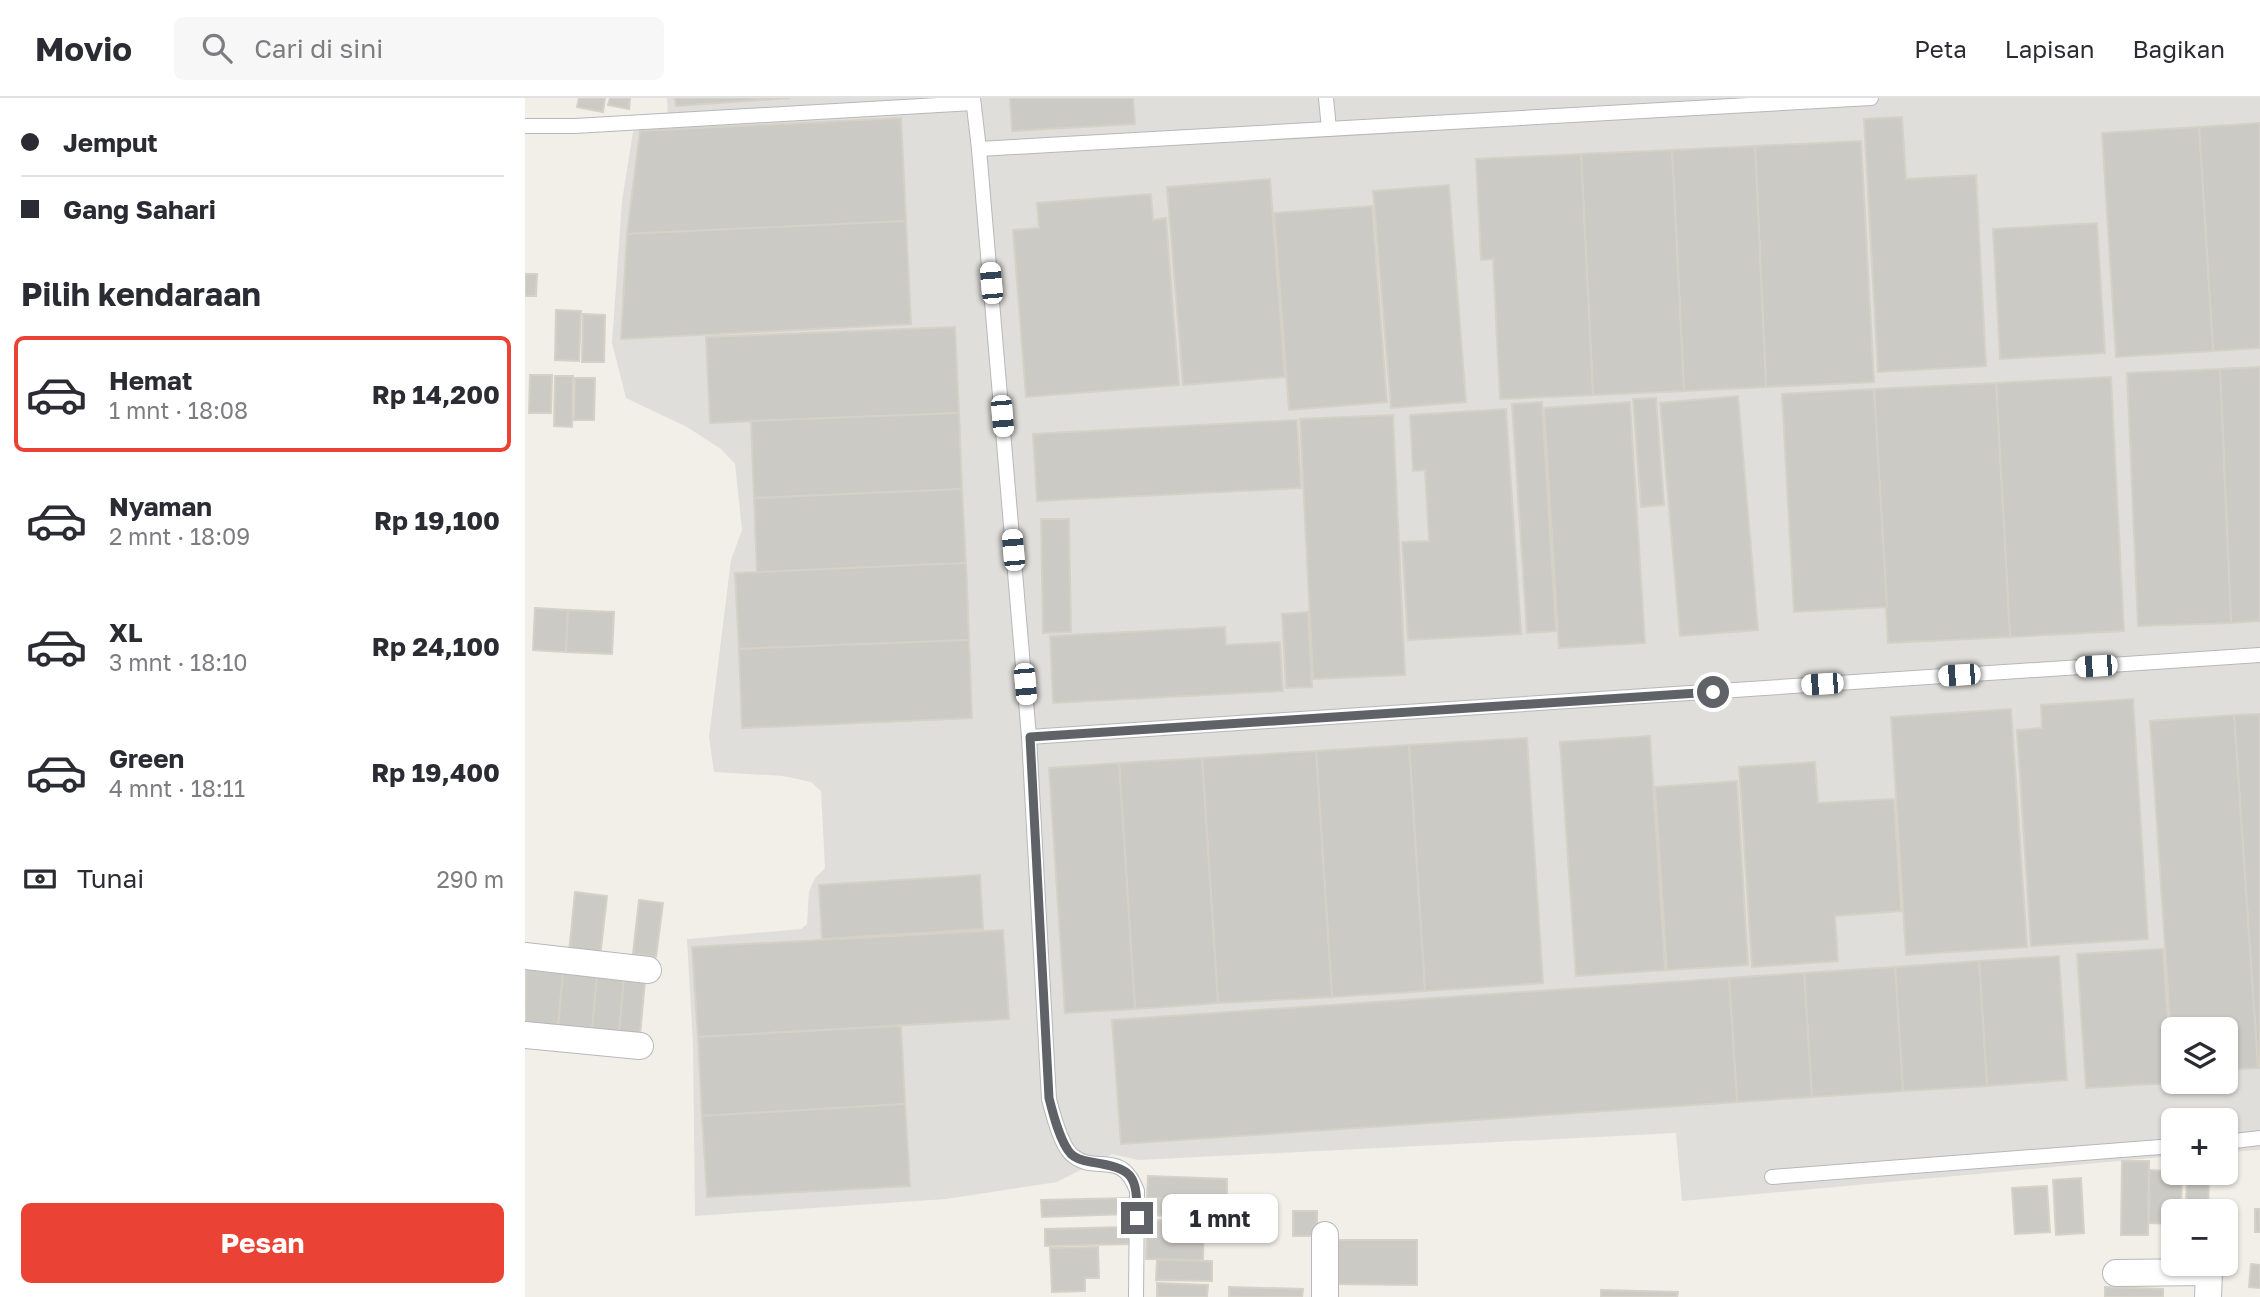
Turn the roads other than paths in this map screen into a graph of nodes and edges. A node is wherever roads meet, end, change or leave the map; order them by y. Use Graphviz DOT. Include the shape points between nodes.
graph roads {
  1 [pos="1326,98"];
  2 [pos="1871,98"];
  3 [pos="973,100"];
  4 [pos="525,126"];
  5 [pos="1329,129"];
  6 [pos="979,149"];
  7 [pos="2260,655"];
  8 [pos="1030,737"];
  9 [pos="525,956"];
  10 [pos="649,970"];
  11 [pos="525,1035"];
  12 [pos="641,1046"];
  13 [pos="2260,1138"];
  14 [pos="2238,1141"];
  15 [pos="2161,1147"];
  16 [pos="1772,1177"];
  17 [pos="1325,1235"];
  18 [pos="2116,1273"];
  19 [pos="2209,1277"];
  20 [pos="1136,1297"];
  21 [pos="1325,1297"];
  1 -- 5 [label="lane"];
  2 -- 5 [label="lane"];
  3 -- 4 [label="lane"];
  3 -- 6 [label="lane"];
  5 -- 6 [label="lane"];
  6 -- 8 [label="lane"];
  7 -- 8 [label="lane"];
  8 -- 20 [label="lane" via="1049,1098 1071,1154 1123,1169 1132,1177 1137,1191"];
  9 -- 10 [label="street"];
  11 -- 12 [label="street"];
  13 -- 14 [label="lane"];
  15 -- 16 [label="lane"];
  17 -- 21 [label="street"];
  18 -- 19 [label="street"];
}
